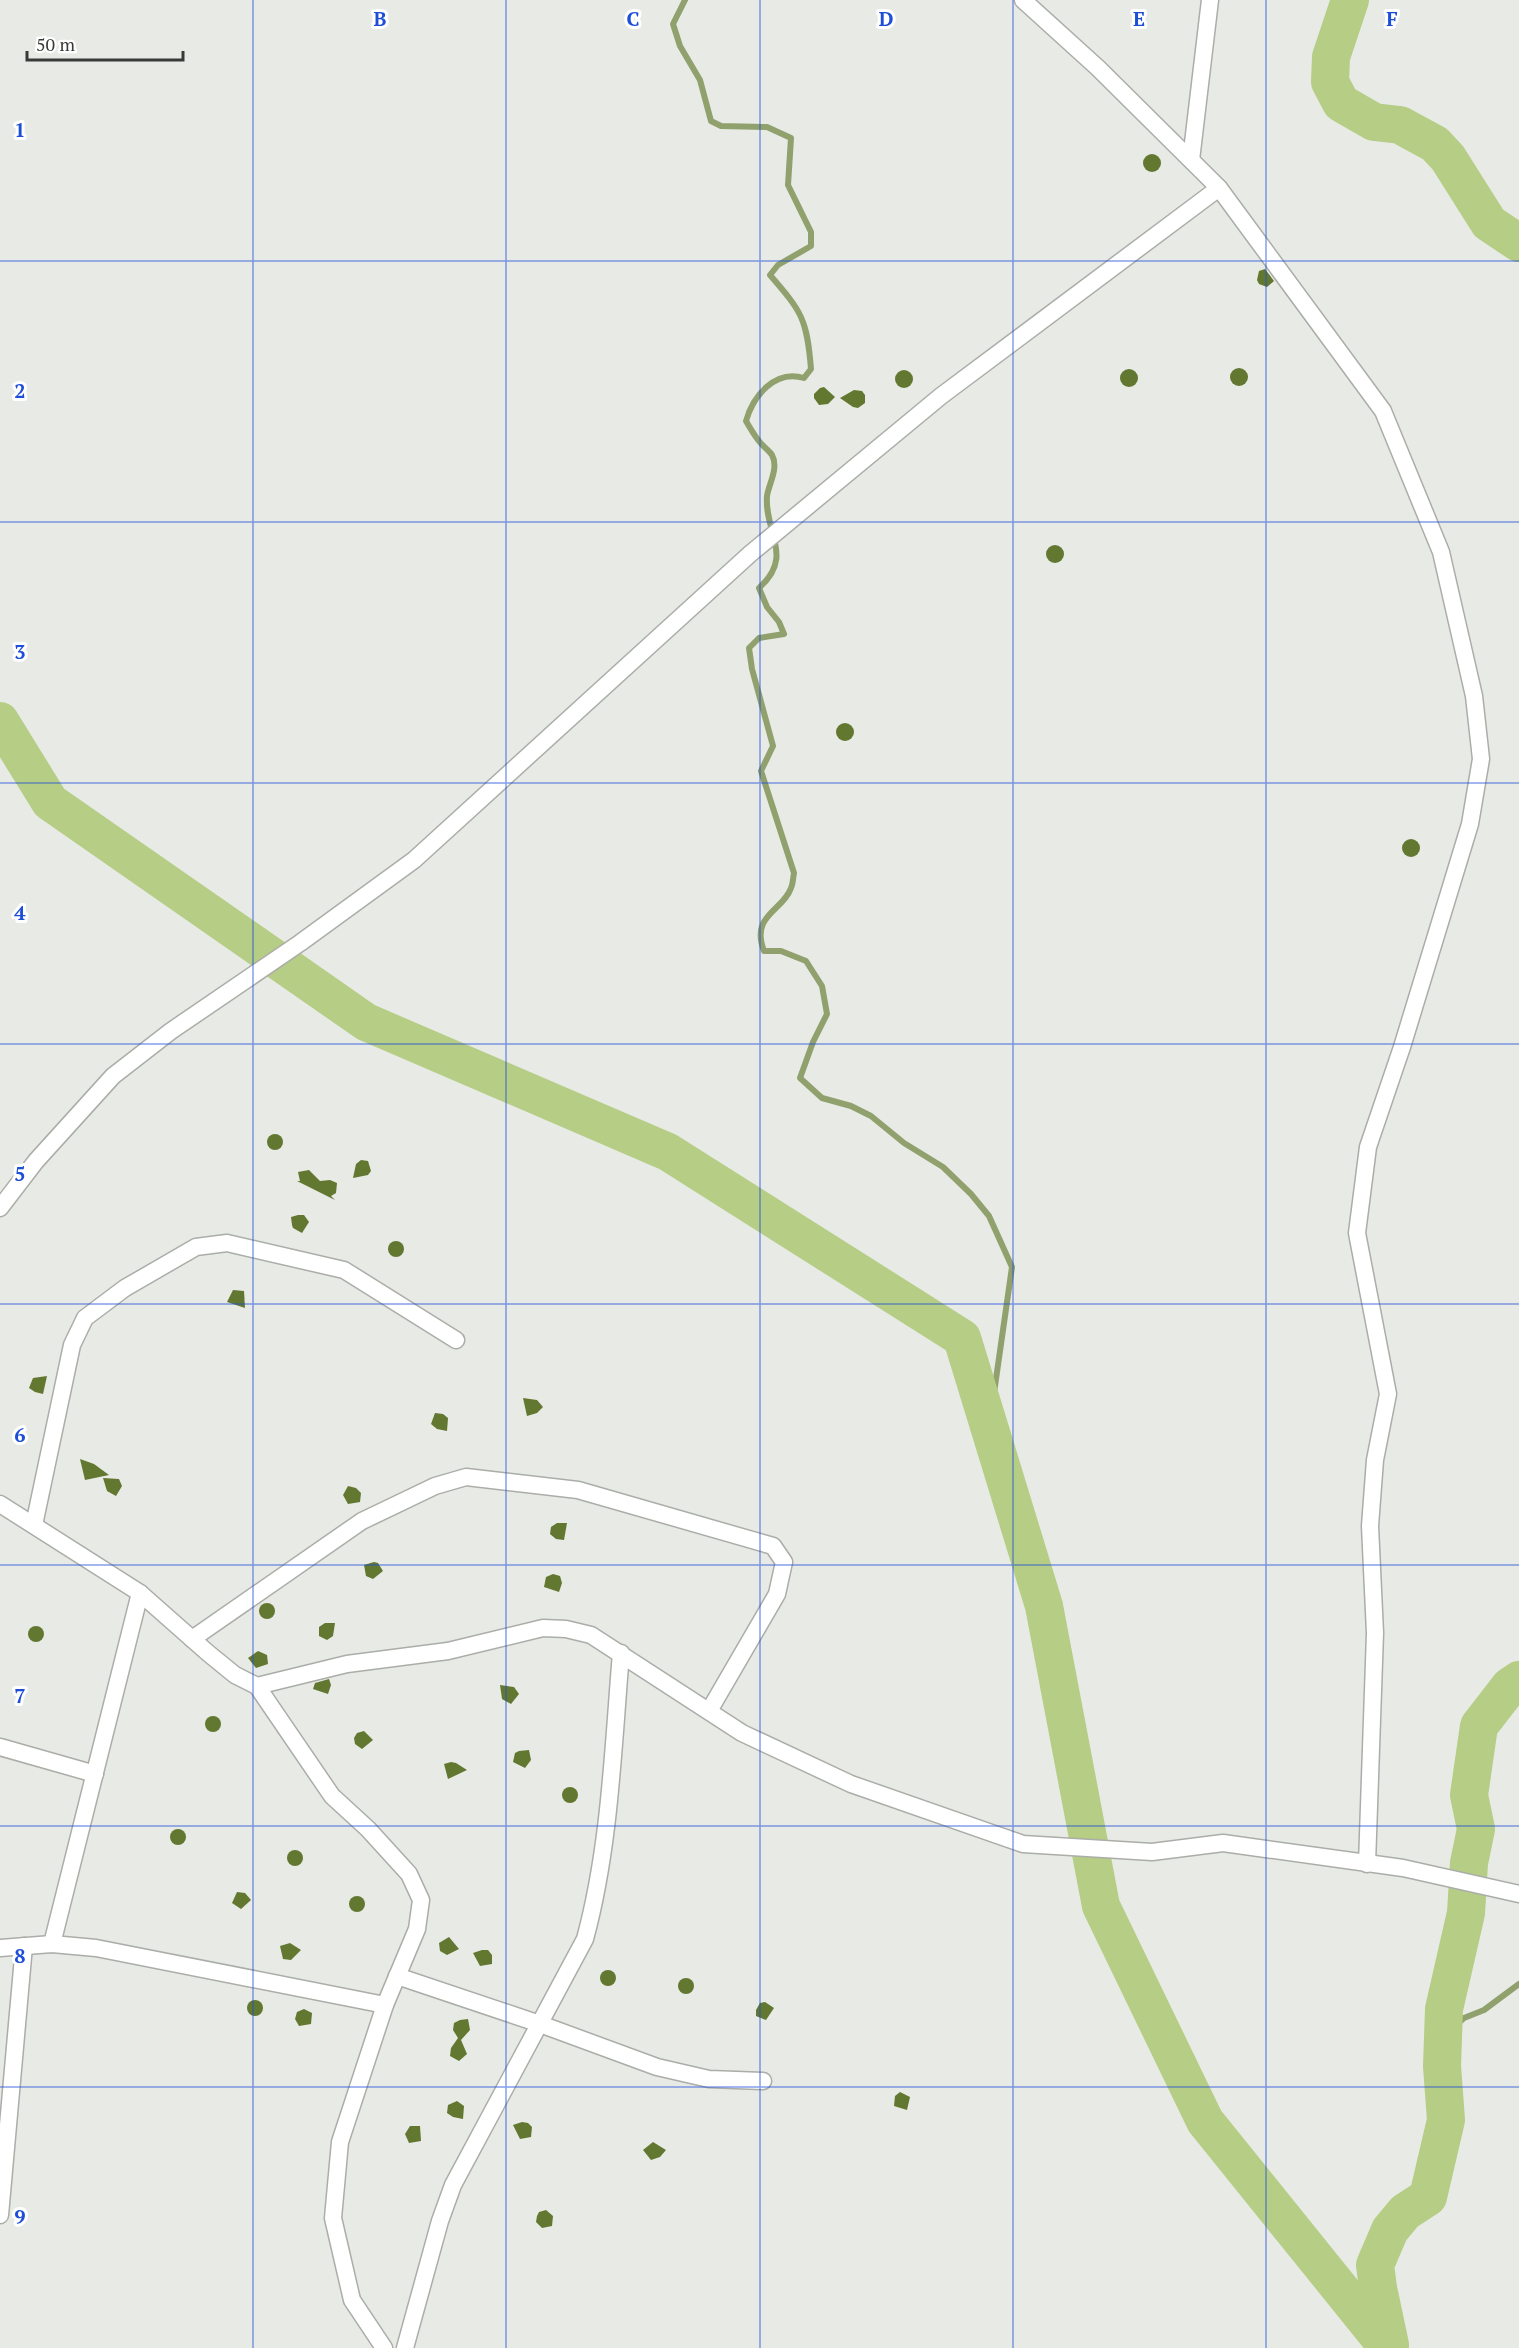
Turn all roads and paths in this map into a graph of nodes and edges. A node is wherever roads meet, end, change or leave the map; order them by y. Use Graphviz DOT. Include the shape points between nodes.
graph roads {
  1 [pos="1023,0"];
  2 [pos="1210,0"];
  3 [pos="1191,160"];
  4 [pos="1219,188"];
  5 [pos="0,1208"];
  6 [pos="456,1340"];
  7 [pos="0,1504"];
  8 [pos="34,1525"];
  9 [pos="140,1593"];
  10 [pos="192,1639"];
  11 [pos="621,1653"];
  12 [pos="257,1686"];
  13 [pos="709,1711"];
  14 [pos="0,1747"];
  15 [pos="95,1774"];
  16 [pos="1367,1864"];
  17 [pos="1519,1894"];
  18 [pos="52,1944"];
  19 [pos="24,1946"];
  20 [pos="0,1948"];
  21 [pos="397,1976"];
  22 [pos="385,2005"];
  23 [pos="540,2024"];
  24 [pos="763,2080"];
  25 [pos="0,2215"];
  26 [pos="384,2348"];
  27 [pos="405,2348"];
  1 -- 3 [label="street"];
  2 -- 3 [label="street"];
  3 -- 4 [label="street"];
  4 -- 5 [label="street" via="941,396 750,554 414,860 113,1076 36,1161"];
  4 -- 16 [label="street" via="1383,411 1441,552 1474,696 1481,759 1470,824 1368,1147 1359,1209 1357,1233 1388,1394 1375,1460 1370,1526 1375,1632"];
  6 -- 8 [label="street" via="344,1270 227,1243 196,1247 126,1288 85,1318 72,1345"];
  7 -- 8 [label="street"];
  8 -- 9 [label="street"];
  9 -- 10 [label="street"];
  9 -- 15 [label="street"];
  10 -- 12 [label="street" via="235,1675"];
  10 -- 13 [label="street" via="362,1521 435,1486 466,1477 578,1490 773,1546 784,1562 777,1594"];
  11 -- 12 [label="street" via="591,1635 543,1628 448,1651 347,1664"];
  11 -- 13 [label="street"];
  11 -- 23 [label="street" via="596,1899 585,1939"];
  12 -- 21 [label="street" via="332,1796 410,1874 421,1900 417,1929"];
  13 -- 16 [label="street" via="742,1733 851,1784 1023,1844 1152,1852 1223,1843"];
  14 -- 15 [label="street"];
  15 -- 18 [label="street"];
  16 -- 17 [label="street" via="1403,1868"];
  18 -- 19 [label="street"];
  18 -- 22 [label="street" via="96,1948"];
  19 -- 20 [label="street"];
  19 -- 25 [label="street"];
  21 -- 22 [label="street"];
  21 -- 23 [label="street"];
  22 -- 26 [label="street" via="340,2142 333,2218 352,2300"];
  23 -- 24 [label="street" via="657,2067 708,2079"];
  23 -- 27 [label="street" via="453,2185"];
}
